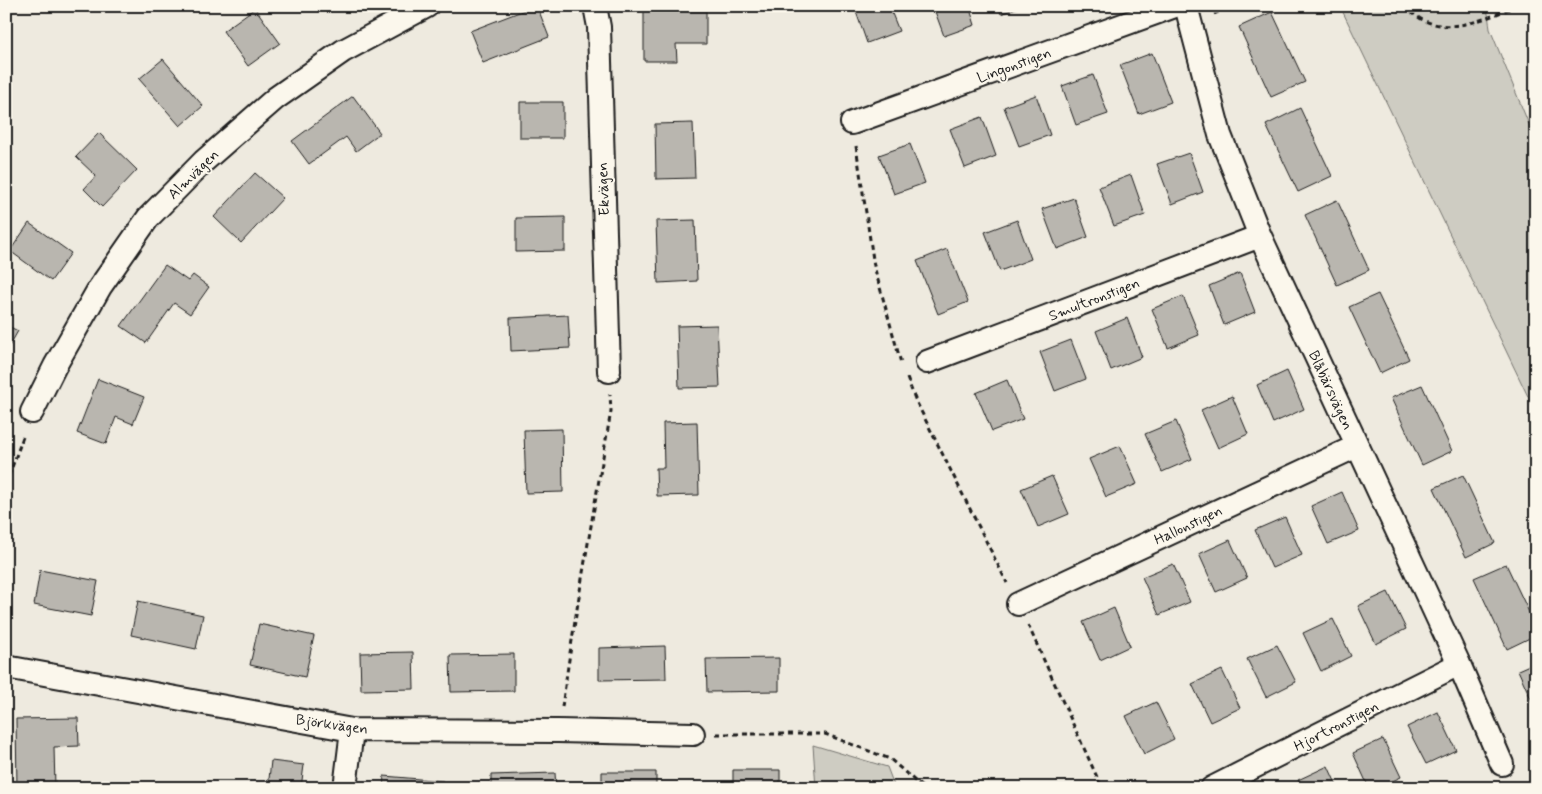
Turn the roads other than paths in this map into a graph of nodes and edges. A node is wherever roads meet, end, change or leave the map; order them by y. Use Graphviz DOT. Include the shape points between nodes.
graph roads {
  1 [pos="427,6"];
  2 [pos="594,6"];
  3 [pos="1175,6"];
  4 [pos="1186,6"];
  5 [pos="852,123"];
  6 [pos="1260,236"];
  7 [pos="927,362"];
  8 [pos="609,371"];
  9 [pos="32,412"];
  10 [pos="1357,446"];
  11 [pos="1018,604"];
  12 [pos="1459,664"];
  13 [pos="6,667"];
  14 [pos="352,730"];
  15 [pos="693,734"];
  16 [pos="1502,764"];
  17 [pos="345,788"];
  18 [pos="1212,788"];
  1 -- 9 [label="street, Almvägen" via="343,51 276,98 204,161 148,218 100,287"];
  2 -- 8 [label="street, Ekvägen" via="599,28"];
  3 -- 5 [label="street, Lingonstigen"];
  4 -- 6 [label="street, Blåbärsvägen" via="1220,135"];
  6 -- 7 [label="street, Smultronstigen"];
  6 -- 10 [label="street, Blåbärsvägen"];
  10 -- 11 [label="street, Hallonstigen"];
  10 -- 12 [label="street, Blåbärsvägen"];
  12 -- 16 [label="street, Blåbärsvägen"];
  12 -- 18 [label="street, Hjortronstigen"];
  13 -- 14 [label="street, Björkvägen"];
  14 -- 15 [label="street, Björkvägen"];
  14 -- 17 [label="street"];
}
